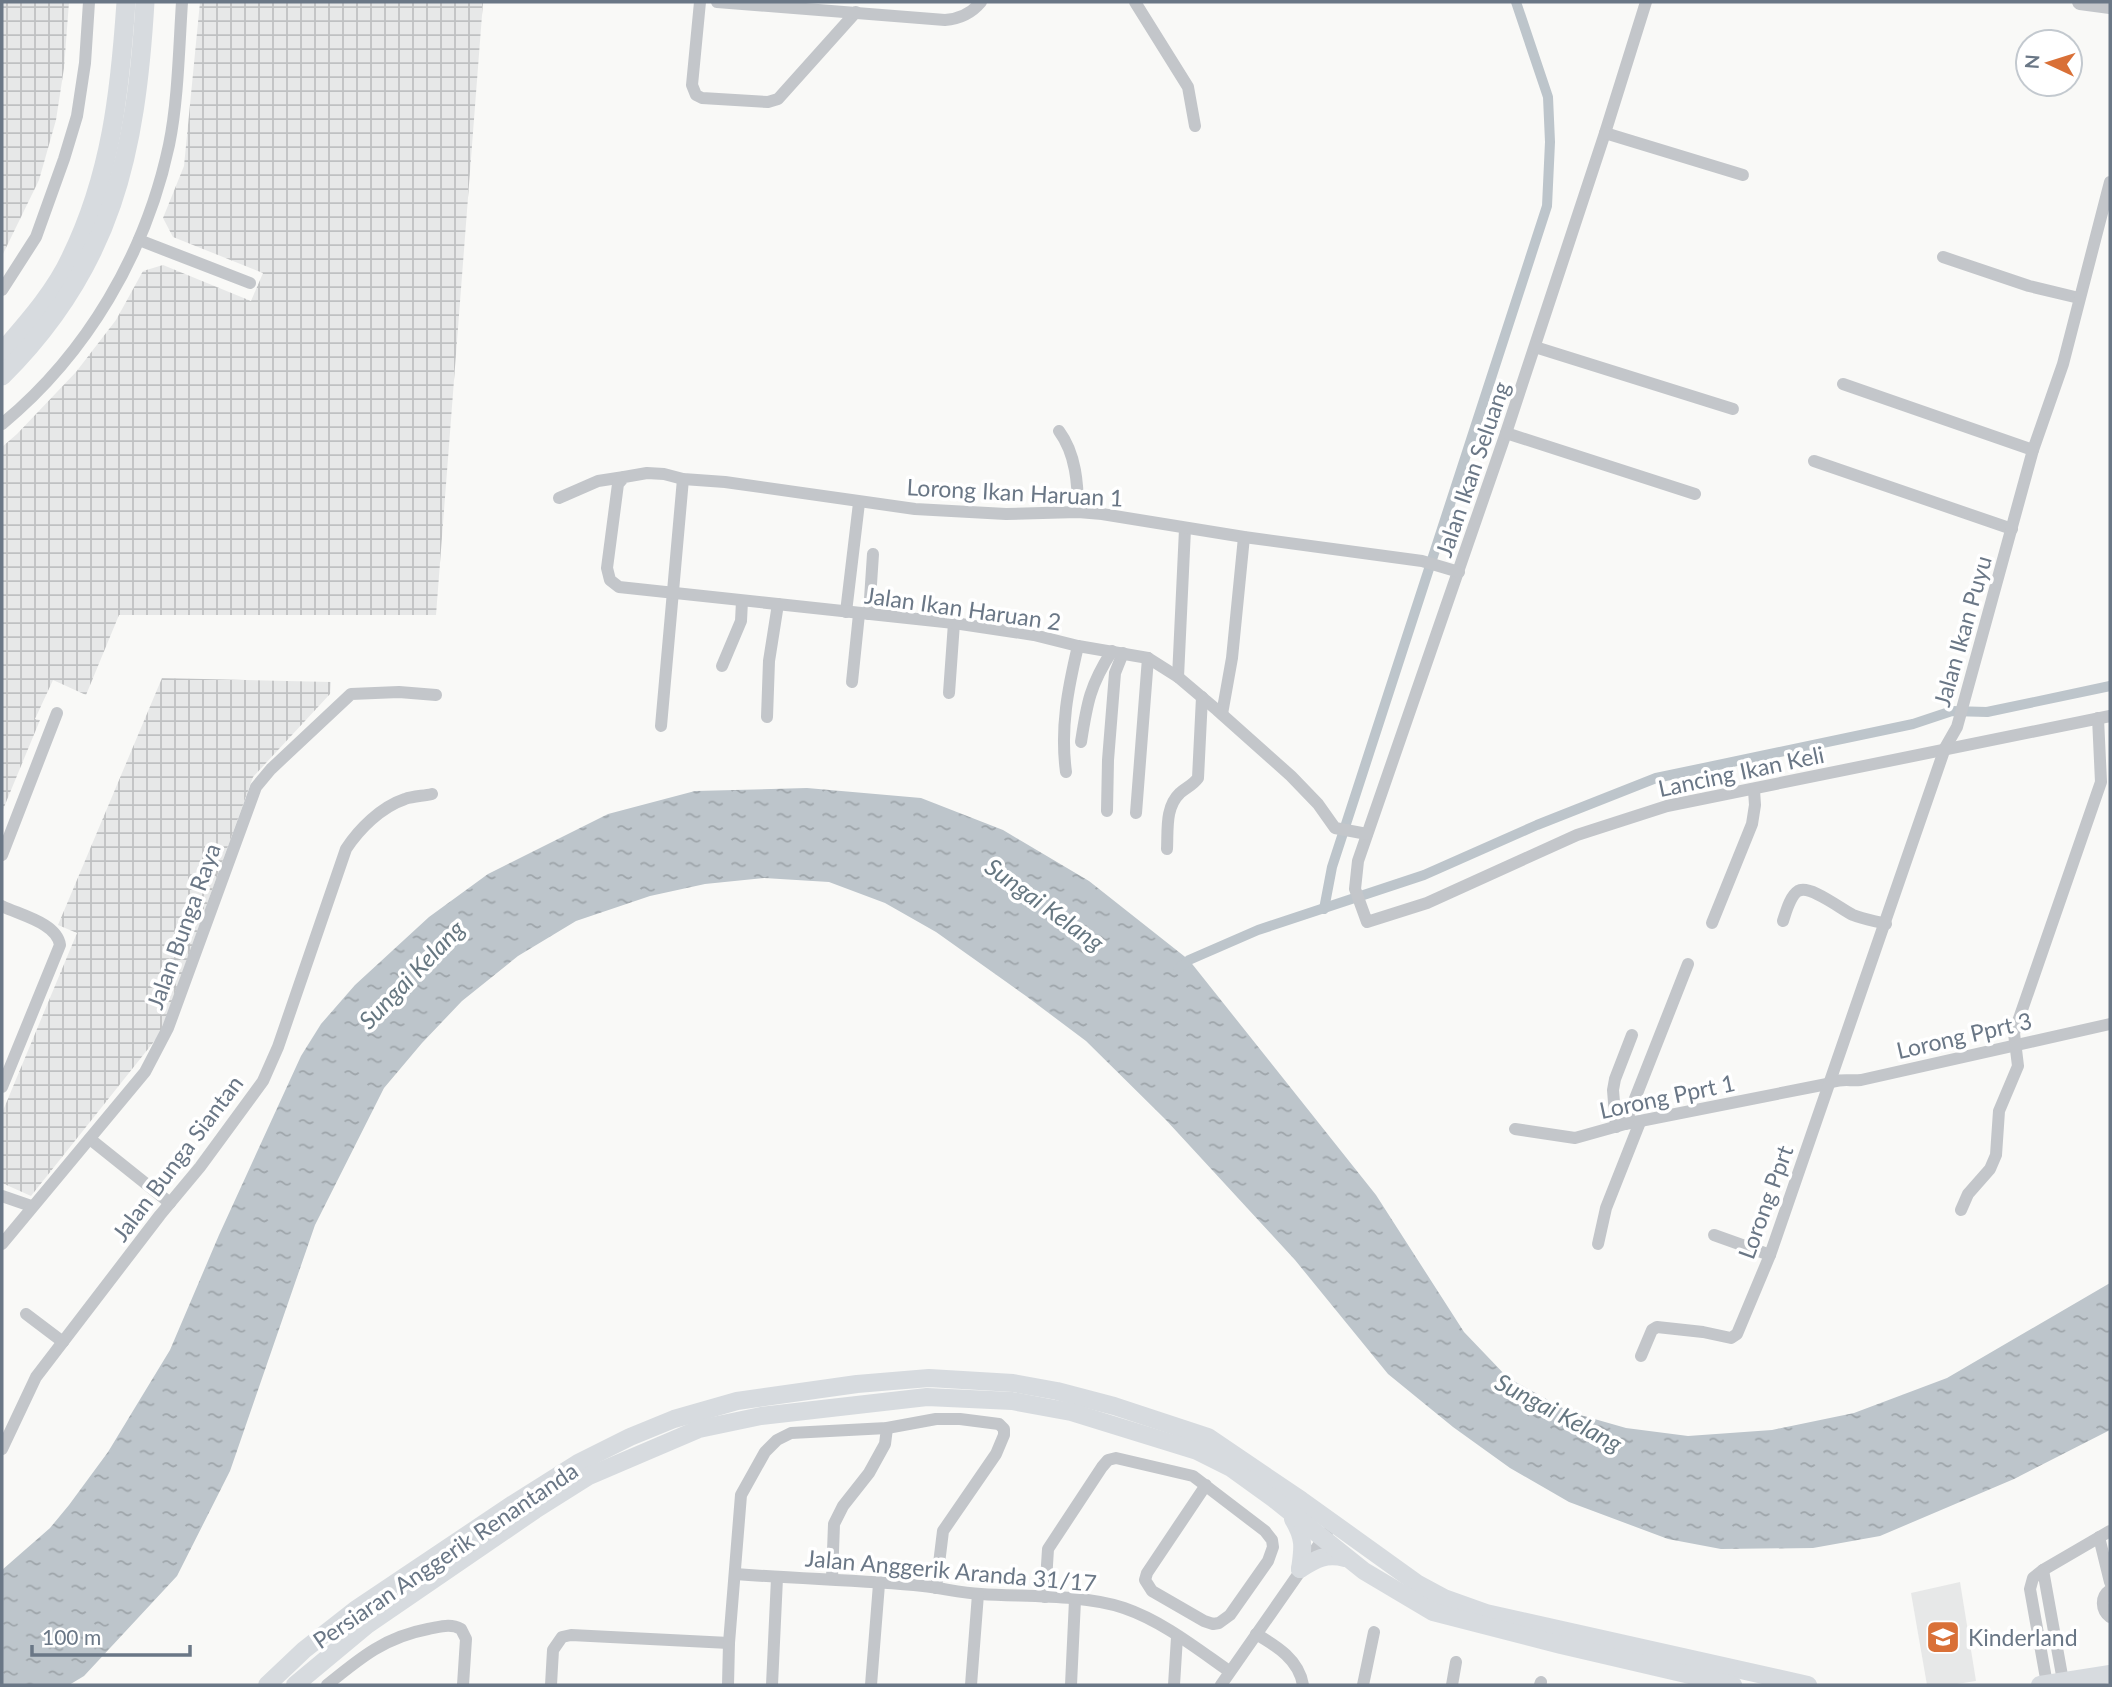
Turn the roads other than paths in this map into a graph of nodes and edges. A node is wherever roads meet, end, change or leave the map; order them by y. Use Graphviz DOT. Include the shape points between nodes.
graph roads {
  1 [pos="89,2"];
  2 [pos="125,2"];
  3 [pos="145,2"];
  4 [pos="182,2"];
  5 [pos="700,2"];
  6 [pos="717,2"];
  7 [pos="981,2"];
  8 [pos="1135,2"];
  9 [pos="1646,2"];
  10 [pos="2080,2"];
  11 [pos="797,5"];
  12 [pos="2110,6"];
  13 [pos="890,8"];
  14 [pos="856,12"];
  15 [pos="1195,126"];
  16 [pos="1605,133"];
  17 [pos="1743,174"];
  18 [pos="2110,182"];
  19 [pos="139,240"];
  20 [pos="1943,257"];
  21 [pos="250,283"];
  22 [pos="2,289"];
  23 [pos="2079,298"];
  24 [pos="1535,347"];
  25 [pos="2,352"];
  26 [pos="2,376"];
  27 [pos="1843,384"];
  28 [pos="1733,409"];
  29 [pos="2,424"];
  30 [pos="1059,431"];
  31 [pos="1506,433"];
  32 [pos="2034,450"];
  33 [pos="1814,461"];
  34 [pos="624,477"];
  35 [pos="683,479"];
  36 [pos="1695,494"];
  37 [pos="559,498"];
  38 [pos="859,503"];
  39 [pos="1078,512"];
  40 [pos="1185,528"];
  41 [pos="2012,529"];
  42 [pos="1244,537"];
  43 [pos="873,554"];
  44 [pos="1459,572"];
  45 [pos="674,593"];
  46 [pos="743,601"];
  47 [pos="778,604"];
  48 [pos="858,613"];
  49 [pos="954,623"];
  50 [pos="1078,646"];
  51 [pos="1117,652"];
  52 [pos="1148,658"];
  53 [pos="722,666"];
  54 [pos="1178,677"];
  55 [pos="852,682"];
  56 [pos="949,693"];
  57 [pos="436,695"];
  58 [pos="1202,697"];
  59 [pos="57,713"];
  60 [pos="1222,714"];
  61 [pos="767,717"];
  62 [pos="2104,717"];
  63 [pos="661,726"];
  64 [pos="1081,741"];
  65 [pos="1945,748"];
  66 [pos="1066,772"];
  67 [pos="1754,790"];
  68 [pos="432,794"];
  69 [pos="1107,811"];
  70 [pos="1136,814"];
  71 [pos="1367,834"];
  72 [pos="1167,849"];
  73 [pos="2,855"];
  74 [pos="2,906"];
  75 [pos="1394,914"];
  76 [pos="1783,921"];
  77 [pos="1712,923"];
  78 [pos="1886,924"];
  79 [pos="1688,964"];
  80 [pos="2110,1024"];
  81 [pos="1632,1035"];
  82 [pos="2014,1045"];
  83 [pos="1828,1084"];
  84 [pos="2,1087"];
  85 [pos="1640,1122"];
  86 [pos="1621,1125"];
  87 [pos="1516,1129"];
  88 [pos="90,1139"];
  89 [pos="2,1196"];
  90 [pos="170,1203"];
  91 [pos="32,1206"];
  92 [pos="1961,1210"];
  93 [pos="1714,1236"];
  94 [pos="2,1244"];
  95 [pos="1598,1244"];
  96 [pos="1770,1255"];
  97 [pos="26,1314"];
  98 [pos="63,1342"];
  99 [pos="1641,1356"];
  100 [pos="957,1388"];
  101 [pos="887,1428"];
  102 [pos="2,1450"];
  103 [pos="1206,1485"];
  104 [pos="1286,1508"];
  105 [pos="1334,1525"];
  106 [pos="2104,1534"];
  107 [pos="1322,1539"];
  108 [pos="1346,1558"];
  109 [pos="1300,1569"];
  110 [pos="2043,1570"];
  111 [pos="736,1574"];
  112 [pos="778,1578"];
  113 [pos="832,1579"];
  114 [pos="2110,1582"];
  115 [pos="879,1584"];
  116 [pos="936,1588"];
  117 [pos="2110,1590"];
  118 [pos="978,1594"];
  119 [pos="1045,1597"];
  120 [pos="1075,1600"];
  121 [pos="2110,1617"];
  122 [pos="1374,1632"];
  123 [pos="1256,1634"];
  124 [pos="1177,1637"];
  125 [pos="2056,1642"];
  126 [pos="729,1643"];
  127 [pos="2040,1644"];
  128 [pos="304,1650"];
  129 [pos="1457,1662"];
  130 [pos="318,1665"];
  131 [pos="1229,1671"];
  132 [pos="2110,1674"];
  133 [pos="270,1683"];
  134 [pos="2050,1684"];
  135 [pos="295,1685"];
  136 [pos="327,1685"];
  137 [pos="463,1685"];
  138 [pos="551,1685"];
  139 [pos="728,1685"];
  140 [pos="772,1685"];
  141 [pos="871,1685"];
  142 [pos="971,1685"];
  143 [pos="1071,1685"];
  144 [pos="1174,1685"];
  145 [pos="1221,1685"];
  146 [pos="1303,1685"];
  147 [pos="1363,1685"];
  148 [pos="1452,1685"];
  149 [pos="1733,1685"];
  150 [pos="1808,1685"];
  1 -- 22 [label="street" via="77,116 64,159 36,237"];
  2 -- 25 [label="main road" via="110,145 86,222 71,259"];
  3 -- 26 [label="main road" via="129,144 105,224 90,260 61,305"];
  4 -- 19 [label="street" via="169,143 155,201"];
  5 -- 14 [label="street" via="693,90 702,98 717,99 778,99"];
  6 -- 11 [label="street"];
  7 -- 13 [label="street" via="958,19 945,20"];
  8 -- 15 [label="street" via="1188,87"];
  9 -- 16 [label="street, Jalan Ikan Seluang"];
  10 -- 12 [label="street"];
  11 -- 14 [label="street"];
  13 -- 14 [label="street"];
  16 -- 17 [label="street"];
  16 -- 24 [label="street, Jalan Ikan Seluang"];
  18 -- 23 [label="street, Jalan Ikan Puyu"];
  19 -- 21 [label="street"];
  19 -- 29 [label="street" via="97,317 61,366"];
  20 -- 23 [label="street"];
  23 -- 32 [label="street, Jalan Ikan Puyu"];
  24 -- 28 [label="street"];
  24 -- 31 [label="street, Jalan Ikan Seluang"];
  27 -- 32 [label="street"];
  30 -- 39 [label="street" via="1072,454"];
  31 -- 36 [label="street"];
  31 -- 44 [label="street, Jalan Ikan Seluang"];
  32 -- 41 [label="street, Jalan Ikan Puyu"];
  33 -- 41 [label="street"];
  34 -- 35 [label="street, Lorong Ikan Haruan 1" via="647,473"];
  34 -- 37 [label="street, Lorong Ikan Haruan 1" via="598,481"];
  34 -- 45 [label="street, Jalan Ikan Haruan 2" via="615,493 607,568 610,580 619,587"];
  35 -- 38 [label="street, Lorong Ikan Haruan 1"];
  35 -- 45 [label="street"];
  38 -- 39 [label="street, Lorong Ikan Haruan 1" via="993,513"];
  38 -- 48 [label="street"];
  39 -- 40 [label="street, Lorong Ikan Haruan 1"];
  40 -- 42 [label="street, Lorong Ikan Haruan 1"];
  40 -- 54 [label="street"];
  41 -- 65 [label="street, Jalan Ikan Puyu" via="1957,727"];
  42 -- 44 [label="street, Lorong Ikan Haruan 1" via="1422,561"];
  42 -- 60 [label="street"];
  43 -- 48 [label="street"];
  44 -- 71 [label="street, Jalan Ikan Seluang"];
  45 -- 46 [label="street, Jalan Ikan Haruan 2"];
  45 -- 63 [label="street"];
  46 -- 47 [label="street, Jalan Ikan Haruan 2"];
  46 -- 53 [label="street" via="741,621"];
  47 -- 48 [label="street, Jalan Ikan Haruan 2"];
  47 -- 61 [label="street"];
  48 -- 49 [label="street, Jalan Ikan Haruan 2"];
  48 -- 55 [label="street"];
  49 -- 50 [label="street, Jalan Ikan Haruan 2"];
  49 -- 56 [label="street"];
  50 -- 51 [label="street, Jalan Ikan Haruan 2"];
  50 -- 66 [label="street" via="1066,699"];
  51 -- 52 [label="street, Jalan Ikan Haruan 2"];
  51 -- 64 [label="street" via="1096,677 1087,699"];
  51 -- 69 [label="street"];
  52 -- 54 [label="street, Jalan Ikan Haruan 2"];
  52 -- 70 [label="street"];
  54 -- 58 [label="street, Jalan Ikan Haruan 2"];
  57 -- 88 [label="street, Jalan Bunga Raya" via="351,694 256,787 168,1028 145,1072"];
  58 -- 60 [label="street, Jalan Ikan Haruan 2"];
  58 -- 72 [label="street" via="1198,778 1170,807"];
  59 -- 73 [label="street"];
  60 -- 71 [label="street, Jalan Ikan Haruan 2" via="1291,776 1335,828"];
  62 -- 65 [label="street, Lancing Ikan Keli"];
  62 -- 82 [label="street" via="2101,782 2014,1033"];
  65 -- 67 [label="street, Lancing Ikan Keli"];
  65 -- 78 [label="street, Jalan Ikan Puyu"];
  67 -- 75 [label="street, Lancing Ikan Keli" via="1667,806 1577,835"];
  67 -- 77 [label="street" via="1752,824"];
  68 -- 90 [label="street, Jalan Bunga Siantan" via="395,803 351,843 263,1081"];
  71 -- 75 [label="street, Jalan Ikan Seluang" via="1355,889 1360,905 1367,922"];
  74 -- 84 [label="street" via="51,929 60,945"];
  76 -- 78 [label="street" via="1792,898 1803,890 1853,915"];
  78 -- 83 [label="street, Jalan Ikan Puyu"];
  79 -- 86 [label="street"];
  80 -- 82 [label="street, Lorong Pprt 3"];
  81 -- 86 [label="street" via="1613,1090"];
  82 -- 83 [label="street, Lorong Pprt 3" via="1861,1080 1839,1078"];
  82 -- 92 [label="street" via="2018,1066 1999,1111 1996,1155"];
  83 -- 85 [label="street, Lorong Pprt 1"];
  83 -- 96 [label="street, Lorong Pprt"];
  85 -- 86 [label="street, Lorong Pprt 1"];
  85 -- 95 [label="street" via="1606,1208"];
  86 -- 87 [label="street, Lorong Pprt 1" via="1575,1138"];
  88 -- 90 [label="street"];
  88 -- 91 [label="street, Jalan Bunga Raya"];
  89 -- 91 [label="street"];
  90 -- 98 [label="street, Jalan Bunga Siantan"];
  91 -- 94 [label="street, Jalan Bunga Raya"];
  93 -- 96 [label="street"];
  96 -- 99 [label="street, Lorong Pprt" via="1737,1334 1731,1338 1657,1327"];
  97 -- 98 [label="street"];
  98 -- 102 [label="street, Jalan Bunga Siantan" via="36,1377"];
  100 -- 104 [label="main road, Persiaran Anggerik Renantanda" via="1071,1412 1197,1451 1231,1468"];
  100 -- 105 [label="main road, Persiaran Anggerik Renantanda" via="1013,1384 1057,1391 1208,1437"];
  100 -- 128 [label="main road, Persiaran Anggerik Renantanda" via="929,1378 857,1384 737,1401 674,1419 578,1463 355,1610"];
  100 -- 130 [label="main road, Persiaran Anggerik Renantanda" via="914,1398 761,1416 699,1430 649,1449 589,1476 535,1510 367,1625"];
  101 -- 111 [label="street" via="791,1433 771,1444 741,1495"];
  101 -- 113 [label="street" via="885,1444 834,1524"];
  101 -- 116 [label="street" via="960,1419 999,1424 1004,1429 996,1454 943,1531"];
  103 -- 103 [label="street" via="1265,1531 1273,1547 1268,1561 1225,1620 1213,1624 1152,1591 1145,1580"];
  103 -- 119 [label="street" via="1180,1472 1108,1460 1048,1549"];
  104 -- 107 [label="main road, Persiaran Anggerik Renantanda"];
  104 -- 109 [label="main road" via="1301,1534"];
  105 -- 107 [label="street"];
  105 -- 150 [label="main road, Persiaran Anggerik Renantanda" via="1418,1584 1486,1613"];
  106 -- 110 [label="street"];
  106 -- 114 [label="street"];
  107 -- 108 [label="main road, Persiaran Anggerik Renantanda"];
  107 -- 109 [label="street"];
  108 -- 109 [label="main road" via="1322,1556"];
  108 -- 149 [label="main road, Persiaran Anggerik Renantanda" via="1433,1612"];
  109 -- 123 [label="street"];
  110 -- 125 [label="street"];
  110 -- 127 [label="street" via="2030,1583"];
  111 -- 112 [label="street, Jalan Anggerik Aranda 31/17"];
  111 -- 126 [label="street"];
  112 -- 113 [label="street, Jalan Anggerik Aranda 31/17"];
  112 -- 140 [label="street"];
  113 -- 115 [label="street, Jalan Anggerik Aranda 31/17"];
  115 -- 116 [label="street, Jalan Anggerik Aranda 31/17"];
  115 -- 141 [label="street"];
  116 -- 118 [label="street, Jalan Anggerik Aranda 31/17"];
  117 -- 121 [label="street" via="2102,1604"];
  118 -- 119 [label="street, Jalan Anggerik Aranda 31/17"];
  118 -- 142 [label="street"];
  119 -- 120 [label="street, Jalan Anggerik Aranda 31/17"];
  120 -- 124 [label="street, Jalan Anggerik Aranda 31/17" via="1125,1608"];
  120 -- 143 [label="street"];
  122 -- 147 [label="street"];
  123 -- 131 [label="street"];
  123 -- 146 [label="street" via="1293,1661"];
  124 -- 131 [label="street, Jalan Anggerik Aranda 31/17"];
  124 -- 144 [label="street"];
  125 -- 127 [label="street"];
  125 -- 134 [label="street"];
  126 -- 138 [label="street" via="562,1637 553,1650"];
  126 -- 139 [label="street"];
  127 -- 134 [label="street"];
  128 -- 130 [label="main road"];
  128 -- 133 [label="main road, Persiaran Anggerik Renantanda"];
  129 -- 148 [label="street"];
  130 -- 135 [label="main road, Persiaran Anggerik Renantanda"];
  131 -- 145 [label="street"];
  132 -- 134 [label="main road"];
  136 -- 137 [label="street" via="383,1643 448,1625 461,1629 466,1639"];
}
